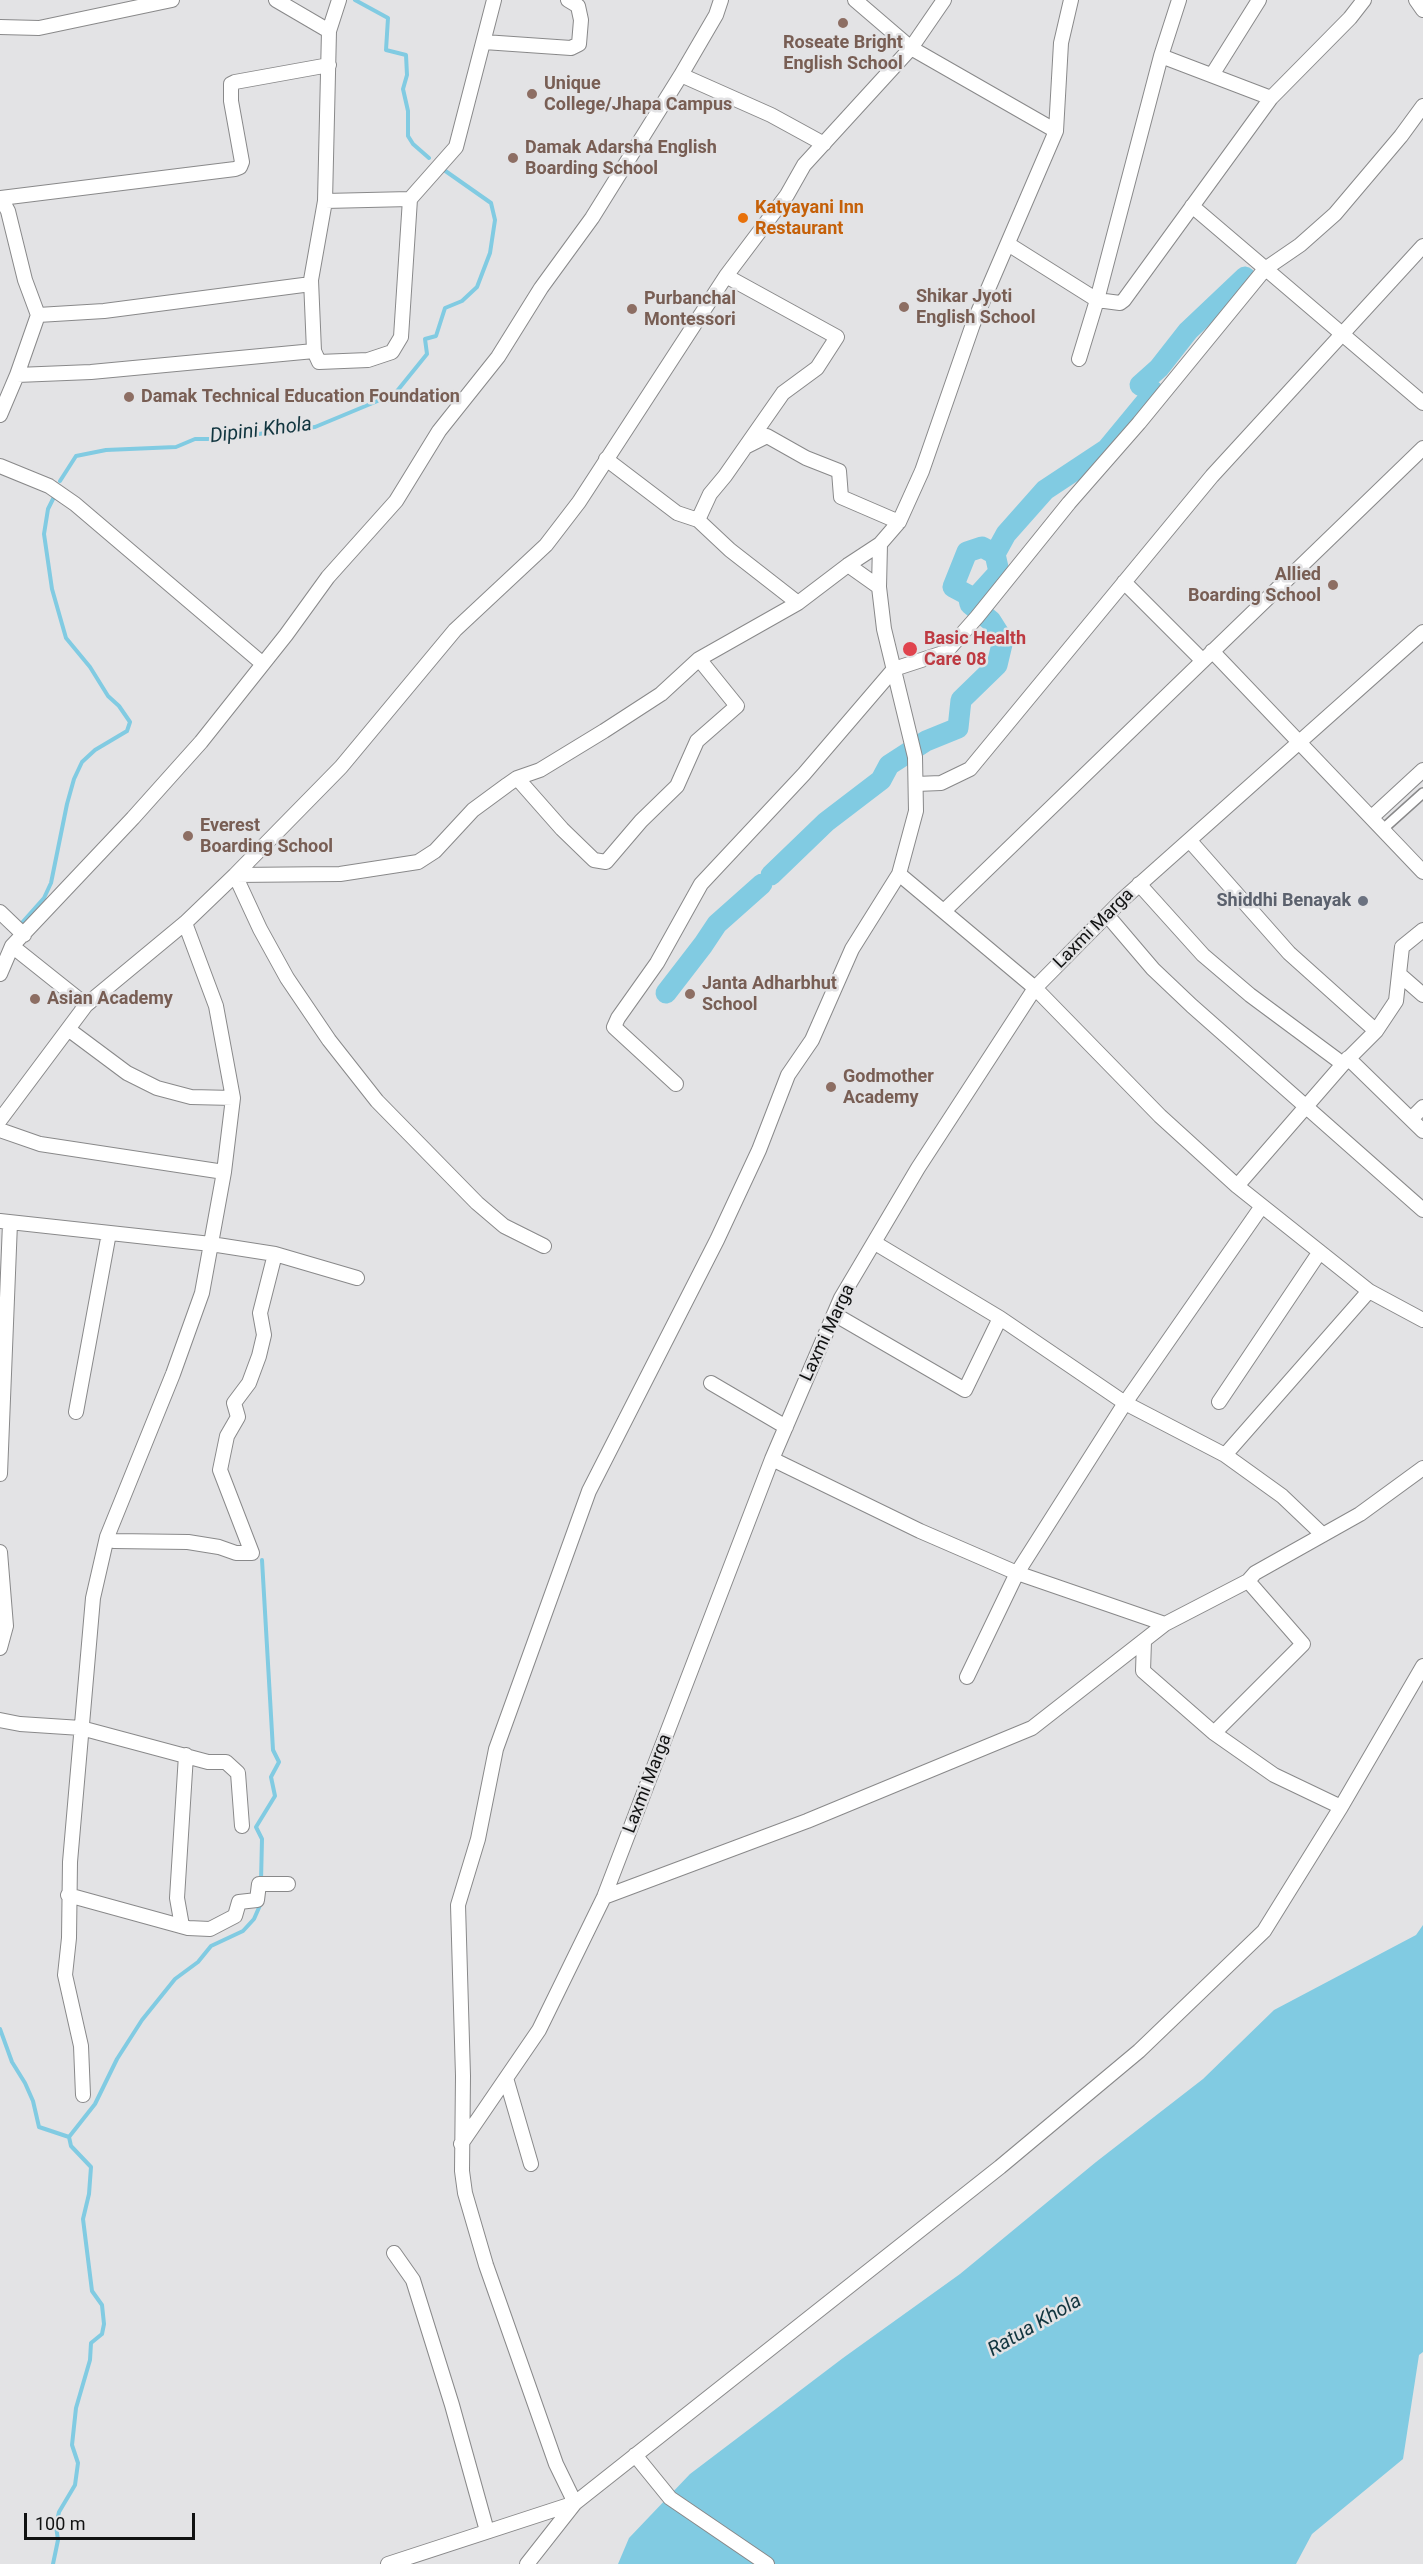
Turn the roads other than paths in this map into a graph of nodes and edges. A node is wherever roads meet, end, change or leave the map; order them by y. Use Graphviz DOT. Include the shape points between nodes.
graph roads {
  1 [pos="170,0"];
  2 [pos="276,0"];
  3 [pos="339,0"];
  4 [pos="494,0"];
  5 [pos="568,0"];
  6 [pos="721,0"];
  7 [pos="855,0"];
  8 [pos="944,0"];
  9 [pos="1071,0"];
  10 [pos="1179,0"];
  11 [pos="1259,0"];
  12 [pos="1364,0"];
  13 [pos="1416,0"];
  14 [pos="1423,10"];
  15 [pos="0,27"];
  16 [pos="329,31"];
  17 [pos="484,42"];
  18 [pos="911,48"];
  19 [pos="1161,56"];
  20 [pos="328,65"];
  21 [pos="681,75"];
  22 [pos="1212,75"];
  23 [pos="1271,98"];
  24 [pos="1423,106"];
  25 [pos="1056,132"];
  26 [pos="824,144"];
  27 [pos="410,199"];
  28 [pos="325,201"];
  29 [pos="1192,206"];
  30 [pos="1008,244"];
  31 [pos="1423,246"];
  32 [pos="1264,269"];
  33 [pos="726,276"];
  34 [pos="311,284"];
  35 [pos="1097,300"];
  36 [pos="38,315"];
  37 [pos="1342,333"];
  38 [pos="314,351"];
  39 [pos="1079,359"];
  40 [pos="17,375"];
  41 [pos="1423,403"];
  42 [pos="0,414"];
  43 [pos="745,447"];
  44 [pos="1423,448"];
  45 [pos="606,459"];
  46 [pos="0,466"];
  47 [pos="698,520"];
  48 [pos="899,522"];
  49 [pos="880,544"];
  50 [pos="848,565"];
  51 [pos="1124,582"];
  52 [pos="879,587"];
  53 [pos="798,603"];
  54 [pos="1423,632"];
  55 [pos="1207,656"];
  56 [pos="699,659"];
  57 [pos="263,664"];
  58 [pos="894,669"];
  59 [pos="1299,741"];
  60 [pos="1423,770"];
  61 [pos="517,778"];
  62 [pos="916,784"];
  63 [pos="1423,793"];
  64 [pos="1372,817"];
  65 [pos="1383,829"];
  66 [pos="1190,841"];
  67 [pos="1423,872"];
  68 [pos="899,874"];
  69 [pos="235,875"];
  70 [pos="1139,884"];
  71 [pos="944,910"];
  72 [pos="0,912"];
  73 [pos="1107,915"];
  74 [pos="185,923"];
  75 [pos="1423,930"];
  76 [pos="24,935"];
  77 [pos="12,946"];
  78 [pos="0,974"];
  79 [pos="1399,974"];
  80 [pos="1035,988"];
  81 [pos="1423,995"];
  82 [pos="86,1005"];
  83 [pos="68,1029"];
  84 [pos="1376,1031"];
  85 [pos="1346,1061"];
  86 [pos="676,1084"];
  87 [pos="232,1098"];
  88 [pos="1423,1107"];
  89 [pos="1306,1108"];
  90 [pos="1411,1119"];
  91 [pos="0,1120"];
  92 [pos="0,1130"];
  93 [pos="1423,1131"];
  94 [pos="224,1172"];
  95 [pos="1238,1186"];
  96 [pos="1262,1206"];
  97 [pos="1423,1210"];
  98 [pos="5,1222"];
  99 [pos="109,1233"];
  100 [pos="875,1242"];
  101 [pos="211,1244"];
  102 [pos="544,1246"];
  103 [pos="1319,1253"];
  104 [pos="275,1254"];
  105 [pos="357,1278"];
  106 [pos="1369,1291"];
  107 [pos="834,1314"];
  108 [pos="1000,1318"];
  109 [pos="1423,1320"];
  110 [pos="711,1383"];
  111 [pos="1220,1402"];
  112 [pos="1125,1403"];
  113 [pos="76,1412"];
  114 [pos="786,1427"];
  115 [pos="1225,1455"];
  116 [pos="772,1459"];
  117 [pos="1423,1468"];
  118 [pos="0,1474"];
  119 [pos="1323,1534"];
  120 [pos="107,1537"];
  121 [pos="0,1551"];
  122 [pos="1017,1573"];
  123 [pos="1248,1581"];
  124 [pos="1165,1624"];
  125 [pos="1144,1641"];
  126 [pos="0,1646"];
  127 [pos="1423,1666"];
  128 [pos="967,1677"];
  129 [pos="0,1720"];
  130 [pos="81,1728"];
  131 [pos="1214,1733"];
  132 [pos="186,1755"];
  133 [pos="1341,1807"];
  134 [pos="242,1826"];
  135 [pos="288,1884"];
  136 [pos="68,1895"];
  137 [pos="604,1897"];
  138 [pos="182,1926"];
  139 [pos="507,2078"];
  140 [pos="83,2095"];
  141 [pos="461,2144"];
  142 [pos="531,2164"];
  143 [pos="394,2253"];
  144 [pos="635,2455"];
  145 [pos="575,2503"];
  146 [pos="487,2531"];
  147 [pos="388,2564"];
  148 [pos="527,2564"];
  149 [pos="767,2564"];
  1 -- 15 [label="street" via="39,28"];
  2 -- 16 [label="street"];
  3 -- 16 [label="street"];
  4 -- 17 [label="street"];
  5 -- 17 [label="street" via="578,6 581,20 579,44 571,48"];
  6 -- 21 [label="street"];
  7 -- 18 [label="street"];
  8 -- 18 [label="street"];
  9 -- 25 [label="street" via="1060,43"];
  10 -- 19 [label="street"];
  11 -- 22 [label="street"];
  12 -- 23 [label="street"];
  13 -- 14 [label="street"];
  16 -- 20 [label="street"];
  17 -- 27 [label="street" via="456,147"];
  18 -- 25 [label="street"];
  18 -- 26 [label="street"];
  19 -- 22 [label="street"];
  19 -- 35 [label="street"];
  20 -- 28 [label="street"];
  20 -- 36 [label="street" via="231,84 240,167 1,198"];
  21 -- 26 [label="street" via="771,115"];
  21 -- 57 [label="street" via="592,218 541,288 498,357 439,431 396,501 328,577"];
  22 -- 23 [label="street"];
  23 -- 29 [label="street"];
  24 -- 32 [label="street" via="1335,214"];
  25 -- 30 [label="street"];
  26 -- 33 [label="street" via="804,165 787,195"];
  27 -- 28 [label="street"];
  27 -- 38 [label="street" via="401,337 392,352 369,360 319,362"];
  28 -- 34 [label="street"];
  29 -- 32 [label="street"];
  29 -- 35 [label="street" via="1124,300"];
  30 -- 35 [label="street"];
  30 -- 48 [label="street" via="973,324 922,471"];
  31 -- 37 [label="street"];
  32 -- 37 [label="street"];
  32 -- 58 [label="street" via="946,652"];
  33 -- 43 [label="street" via="837,338 817,369 783,393"];
  33 -- 45 [label="street"];
  34 -- 36 [label="street" via="104,311"];
  34 -- 38 [label="street"];
  35 -- 39 [label="street"];
  36 -- 40 [label="street"];
  37 -- 41 [label="street"];
  37 -- 51 [label="street" via="1212,476"];
  38 -- 40 [label="street"];
  40 -- 42 [label="street"];
  43 -- 47 [label="street" via="710,494"];
  43 -- 48 [label="street" via="767,436 839,471 841,497"];
  44 -- 55 [label="street"];
  45 -- 47 [label="street" via="677,513"];
  45 -- 69 [label="street" via="546,545 455,630 341,767"];
  46 -- 57 [label="street" via="49,486 75,504"];
  47 -- 53 [label="street"];
  48 -- 49 [label="street"];
  49 -- 50 [label="street"];
  49 -- 52 [label="street"];
  50 -- 52 [label="street"];
  50 -- 53 [label="street"];
  51 -- 55 [label="street"];
  51 -- 62 [label="street" via="970,769 941,783"];
  52 -- 58 [label="street"];
  53 -- 56 [label="street"];
  54 -- 59 [label="street, Laxmi Marga"];
  55 -- 59 [label="street"];
  55 -- 71 [label="street"];
  56 -- 61 [label="street" via="661,694 540,770"];
  56 -- 61 [label="street" via="737,706 697,741 677,786 606,862 594,860"];
  57 -- 76 [label="street" via="201,742"];
  58 -- 62 [label="street" via="914,751"];
  58 -- 86 [label="street" via="804,774 701,884 657,963 618,1018 614,1027"];
  59 -- 64 [label="street"];
  59 -- 66 [label="street, Laxmi Marga"];
  60 -- 64 [label="street"];
  61 -- 69 [label="street" via="473,810 435,851 418,862 340,874"];
  62 -- 68 [label="street" via="916,811"];
  63 -- 65 [label="street"];
  64 -- 65 [label="street"];
  65 -- 67 [label="street"];
  66 -- 70 [label="street, Laxmi Marga"];
  66 -- 84 [label="street" via="1289,952"];
  68 -- 71 [label="street"];
  68 -- 141 [label="street" via="852,949 812,1040 788,1075 759,1150 717,1240 589,1491 496,1749 478,1839 458,1905"];
  69 -- 74 [label="street"];
  69 -- 102 [label="street" via="287,978 377,1101 477,1203 504,1226"];
  70 -- 73 [label="street, Laxmi Marga"];
  70 -- 85 [label="street" via="1203,955 1250,995"];
  71 -- 80 [label="street"];
  72 -- 76 [label="street"];
  73 -- 80 [label="street, Laxmi Marga"];
  73 -- 89 [label="street" via="1153,969"];
  74 -- 82 [label="street"];
  74 -- 87 [label="street" via="216,1005"];
  75 -- 79 [label="street" via="1402,947"];
  76 -- 77 [label="street"];
  77 -- 78 [label="street"];
  77 -- 82 [label="street"];
  79 -- 81 [label="street"];
  79 -- 84 [label="street" via="1396,1001"];
  80 -- 95 [label="street" via="1160,1116"];
  80 -- 100 [label="street, Laxmi Marga" via="918,1168"];
  82 -- 83 [label="street"];
  83 -- 87 [label="street" via="127,1073 157,1088 191,1097"];
  83 -- 91 [label="street"];
  84 -- 85 [label="street"];
  85 -- 89 [label="street"];
  85 -- 90 [label="street"];
  87 -- 94 [label="street"];
  88 -- 90 [label="street"];
  89 -- 95 [label="street"];
  89 -- 97 [label="street"];
  90 -- 93 [label="street"];
  92 -- 94 [label="street" via="40,1144"];
  94 -- 101 [label="street"];
  95 -- 96 [label="street"];
  96 -- 103 [label="street"];
  96 -- 112 [label="street"];
  98 -- 99 [label="street"];
  98 -- 118 [label="street"];
  99 -- 101 [label="street"];
  99 -- 113 [label="street"];
  100 -- 107 [label="street, Laxmi Marga"];
  100 -- 108 [label="street"];
  101 -- 104 [label="street"];
  101 -- 120 [label="street" via="202,1293"];
  103 -- 106 [label="street"];
  103 -- 111 [label="street"];
  104 -- 105 [label="street"];
  104 -- 120 [label="street" via="260,1313 264,1335 259,1356 249,1383 234,1404 238,1417 227,1436 220,1470 252,1552 236,1553 188,1542 114,1541"];
  106 -- 109 [label="street"];
  106 -- 115 [label="street"];
  107 -- 108 [label="street" via="965,1390"];
  107 -- 114 [label="street, Laxmi Marga"];
  108 -- 112 [label="street"];
  110 -- 114 [label="street"];
  112 -- 115 [label="street"];
  112 -- 122 [label="street"];
  114 -- 116 [label="street, Laxmi Marga"];
  115 -- 119 [label="street" via="1282,1496"];
  116 -- 122 [label="street"];
  116 -- 137 [label="street, Laxmi Marga"];
  117 -- 119 [label="street" via="1360,1514"];
  119 -- 123 [label="street" via="1255,1573"];
  120 -- 130 [label="street" via="93,1598"];
  121 -- 126 [label="street" via="6,1626"];
  122 -- 124 [label="street"];
  122 -- 128 [label="street"];
  123 -- 124 [label="street"];
  123 -- 131 [label="street" via="1303,1644"];
  124 -- 125 [label="street"];
  125 -- 131 [label="street" via="1143,1671"];
  125 -- 137 [label="street" via="1032,1728 807,1821"];
  127 -- 133 [label="street"];
  129 -- 130 [label="street"];
  130 -- 132 [label="street"];
  130 -- 136 [label="street"];
  131 -- 133 [label="street" via="1274,1775"];
  132 -- 134 [label="street" via="208,1762 226,1762 238,1773"];
  132 -- 138 [label="street" via="177,1898"];
  133 -- 144 [label="street" via="1264,1931 1138,2051 1000,2167"];
  135 -- 138 [label="street" via="259,1884 257,1900 239,1902 235,1916 210,1929"];
  136 -- 138 [label="street"];
  136 -- 140 [label="street" via="65,1975 79,2032"];
  137 -- 139 [label="street, Laxmi Marga" via="539,2030"];
  139 -- 141 [label="street, Laxmi Marga"];
  139 -- 142 [label="street"];
  141 -- 145 [label="street" via="465,2193 476,2234 556,2464"];
  143 -- 146 [label="street" via="413,2280"];
  144 -- 145 [label="street"];
  144 -- 149 [label="street" via="668,2497"];
  145 -- 146 [label="street"];
  145 -- 148 [label="street"];
  146 -- 147 [label="street"];
}
